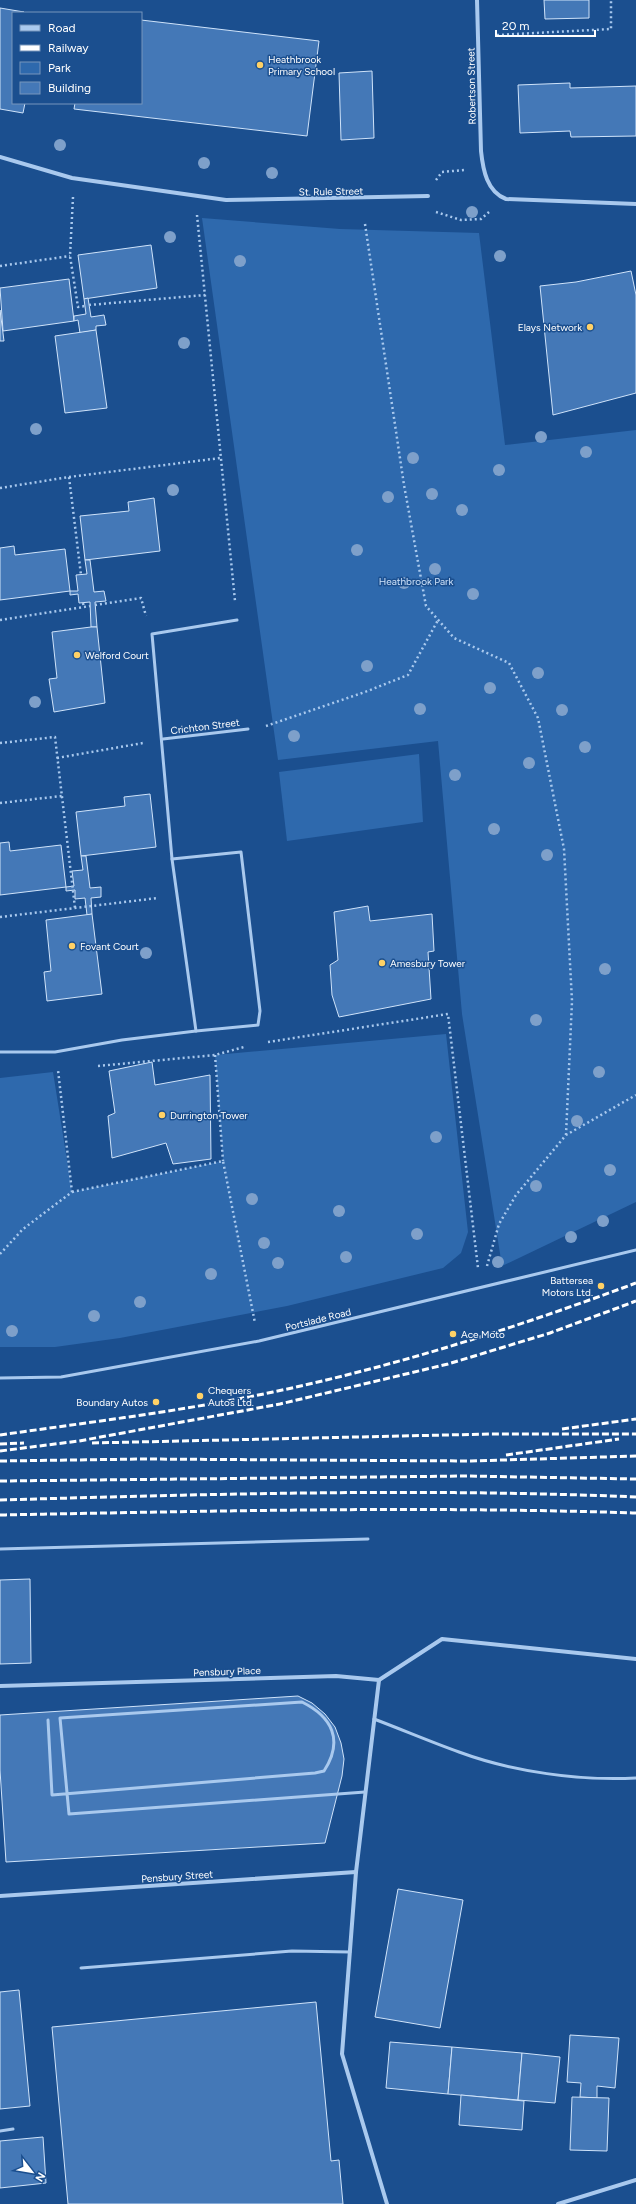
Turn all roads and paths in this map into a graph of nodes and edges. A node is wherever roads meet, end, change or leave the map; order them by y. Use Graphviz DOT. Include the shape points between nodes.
graph roads {
  1 [pos="478,0"];
  2 [pos="611,0"];
  3 [pos="478,36"];
  4 [pos="0,157"];
  5 [pos="483,171"];
  6 [pos="72,178"];
  7 [pos="195,195"];
  8 [pos="428,196"];
  9 [pos="503,198"];
  10 [pos="636,204"];
  11 [pos="365,224"];
  12 [pos="70,256"];
  13 [pos="0,266"];
  14 [pos="205,295"];
  15 [pos="89,305"];
  16 [pos="84,306"];
  17 [pos="220,458"];
  18 [pos="69,477"];
  19 [pos="0,488"];
  20 [pos="81,575"];
  21 [pos="84,603"];
  22 [pos="95,605"];
  23 [pos="90,606"];
  24 [pos="84,607"];
  25 [pos="0,620"];
  26 [pos="237,620"];
  27 [pos="438,620"];
  28 [pos="152,634"];
  29 [pos="273,725"];
  30 [pos="248,729"];
  31 [pos="163,739"];
  32 [pos="0,743"];
  33 [pos="57,758"];
  34 [pos="62,796"];
  35 [pos="0,803"];
  36 [pos="172,859"];
  37 [pos="176,896"];
  38 [pos="75,908"];
  39 [pos="0,917"];
  40 [pos="448,1014"];
  41 [pos="196,1031"];
  42 [pos="0,1052"];
  43 [pos="215,1055"];
  44 [pos="58,1069"];
  45 [pos="636,1095"];
  46 [pos="566,1135"];
  47 [pos="223,1161"];
  48 [pos="72,1192"];
  49 [pos="636,1250"];
  50 [pos="0,1254"];
  51 [pos="481,1288"];
  52 [pos="259,1341"];
  53 [pos="0,1378"];
  54 [pos="368,1539"];
  55 [pos="0,1549"];
  56 [pos="636,1658"];
  57 [pos="379,1680"];
  58 [pos="0,1686"];
  59 [pos="374,1719"];
  60 [pos="48,1720"];
  61 [pos="636,1778"];
  62 [pos="365,1792"];
  63 [pos="356,1872"];
  64 [pos="0,1896"];
  65 [pos="350,1952"];
  66 [pos="80,1968"];
  67 [pos="13,2129"];
  68 [pos="0,2131"];
  69 [pos="636,2180"];
  70 [pos="387,2204"];
  71 [pos="558,2204"];
  1 -- 3 [label="street, Robertson Street"];
  2 -- 3 [label="path" via="612,29"];
  3 -- 5 [label="street, Robertson Street"];
  4 -- 6 [label="street, St. Rule Street"];
  5 -- 8 [label="path" via="439,172"];
  5 -- 9 [label="street" via="494,192"];
  6 -- 7 [label="street, St. Rule Street"];
  6 -- 12 [label="path"];
  7 -- 8 [label="street, St. Rule Street" via="226,200"];
  7 -- 14 [label="path"];
  8 -- 9 [label="path" via="437,214 461,220 481,219"];
  9 -- 10 [label="street"];
  11 -- 27 [label="path" via="409,515 426,606"];
  12 -- 13 [label="path"];
  12 -- 16 [label="path" via="78,307"];
  14 -- 15 [label="path"];
  14 -- 17 [label="path"];
  17 -- 18 [label="path"];
  17 -- 26 [label="path"];
  18 -- 19 [label="path"];
  18 -- 20 [label="path"];
  21 -- 24 [label="path"];
  22 -- 28 [label="path" via="141,598"];
  23 -- 24 [label="path"];
  24 -- 25 [label="path"];
  26 -- 28 [label="lane"];
  27 -- 29 [label="path" via="408,675"];
  27 -- 46 [label="path" via="454,638 509,663 538,718 564,849 572,1001"];
  28 -- 31 [label="lane"];
  30 -- 31 [label="lane, Crichton Street"];
  31 -- 33 [label="path"];
  31 -- 36 [label="lane"];
  32 -- 33 [label="path" via="55,737"];
  33 -- 34 [label="path"];
  34 -- 35 [label="path"];
  34 -- 38 [label="path"];
  36 -- 37 [label="lane"];
  36 -- 41 [label="lane" via="241,852 260,1011 258,1025"];
  37 -- 38 [label="path"];
  37 -- 41 [label="lane"];
  38 -- 39 [label="path"];
  40 -- 51 [label="path"];
  41 -- 42 [label="lane" via="54,1052"];
  43 -- 47 [label="path"];
  44 -- 48 [label="path"];
  45 -- 46 [label="path"];
  46 -- 51 [label="path" via="516,1195 499,1224"];
  47 -- 48 [label="path"];
  47 -- 52 [label="path"];
  48 -- 50 [label="path" via="23,1229"];
  49 -- 51 [label="lane, Portslade Road"];
  51 -- 52 [label="lane, Portslade Road"];
  52 -- 53 [label="lane, Portslade Road" via="61,1377"];
  54 -- 55 [label="lane"];
  56 -- 57 [label="street" via="442,1639"];
  57 -- 58 [label="street, Pensbury Place" via="336,1676"];
  57 -- 59 [label="street"];
  59 -- 61 [label="lane" via="461,1753 534,1772 607,1779"];
  59 -- 62 [label="street"];
  60 -- 62 [label="lane" via="52,1795 60,1795 68,1794 100,1791 156,1787 315,1773 324,1771 332,1759 335,1746 333,1736 326,1718 302,1702 60,1718 64,1769 67,1792 67,1799 69,1814"];
  62 -- 63 [label="street"];
  63 -- 64 [label="street, Pensbury Street"];
  63 -- 65 [label="street"];
  65 -- 66 [label="lane" via="292,1951"];
  65 -- 70 [label="street" via="342,2054"];
  67 -- 68 [label="lane"];
  69 -- 71 [label="street"];
}
